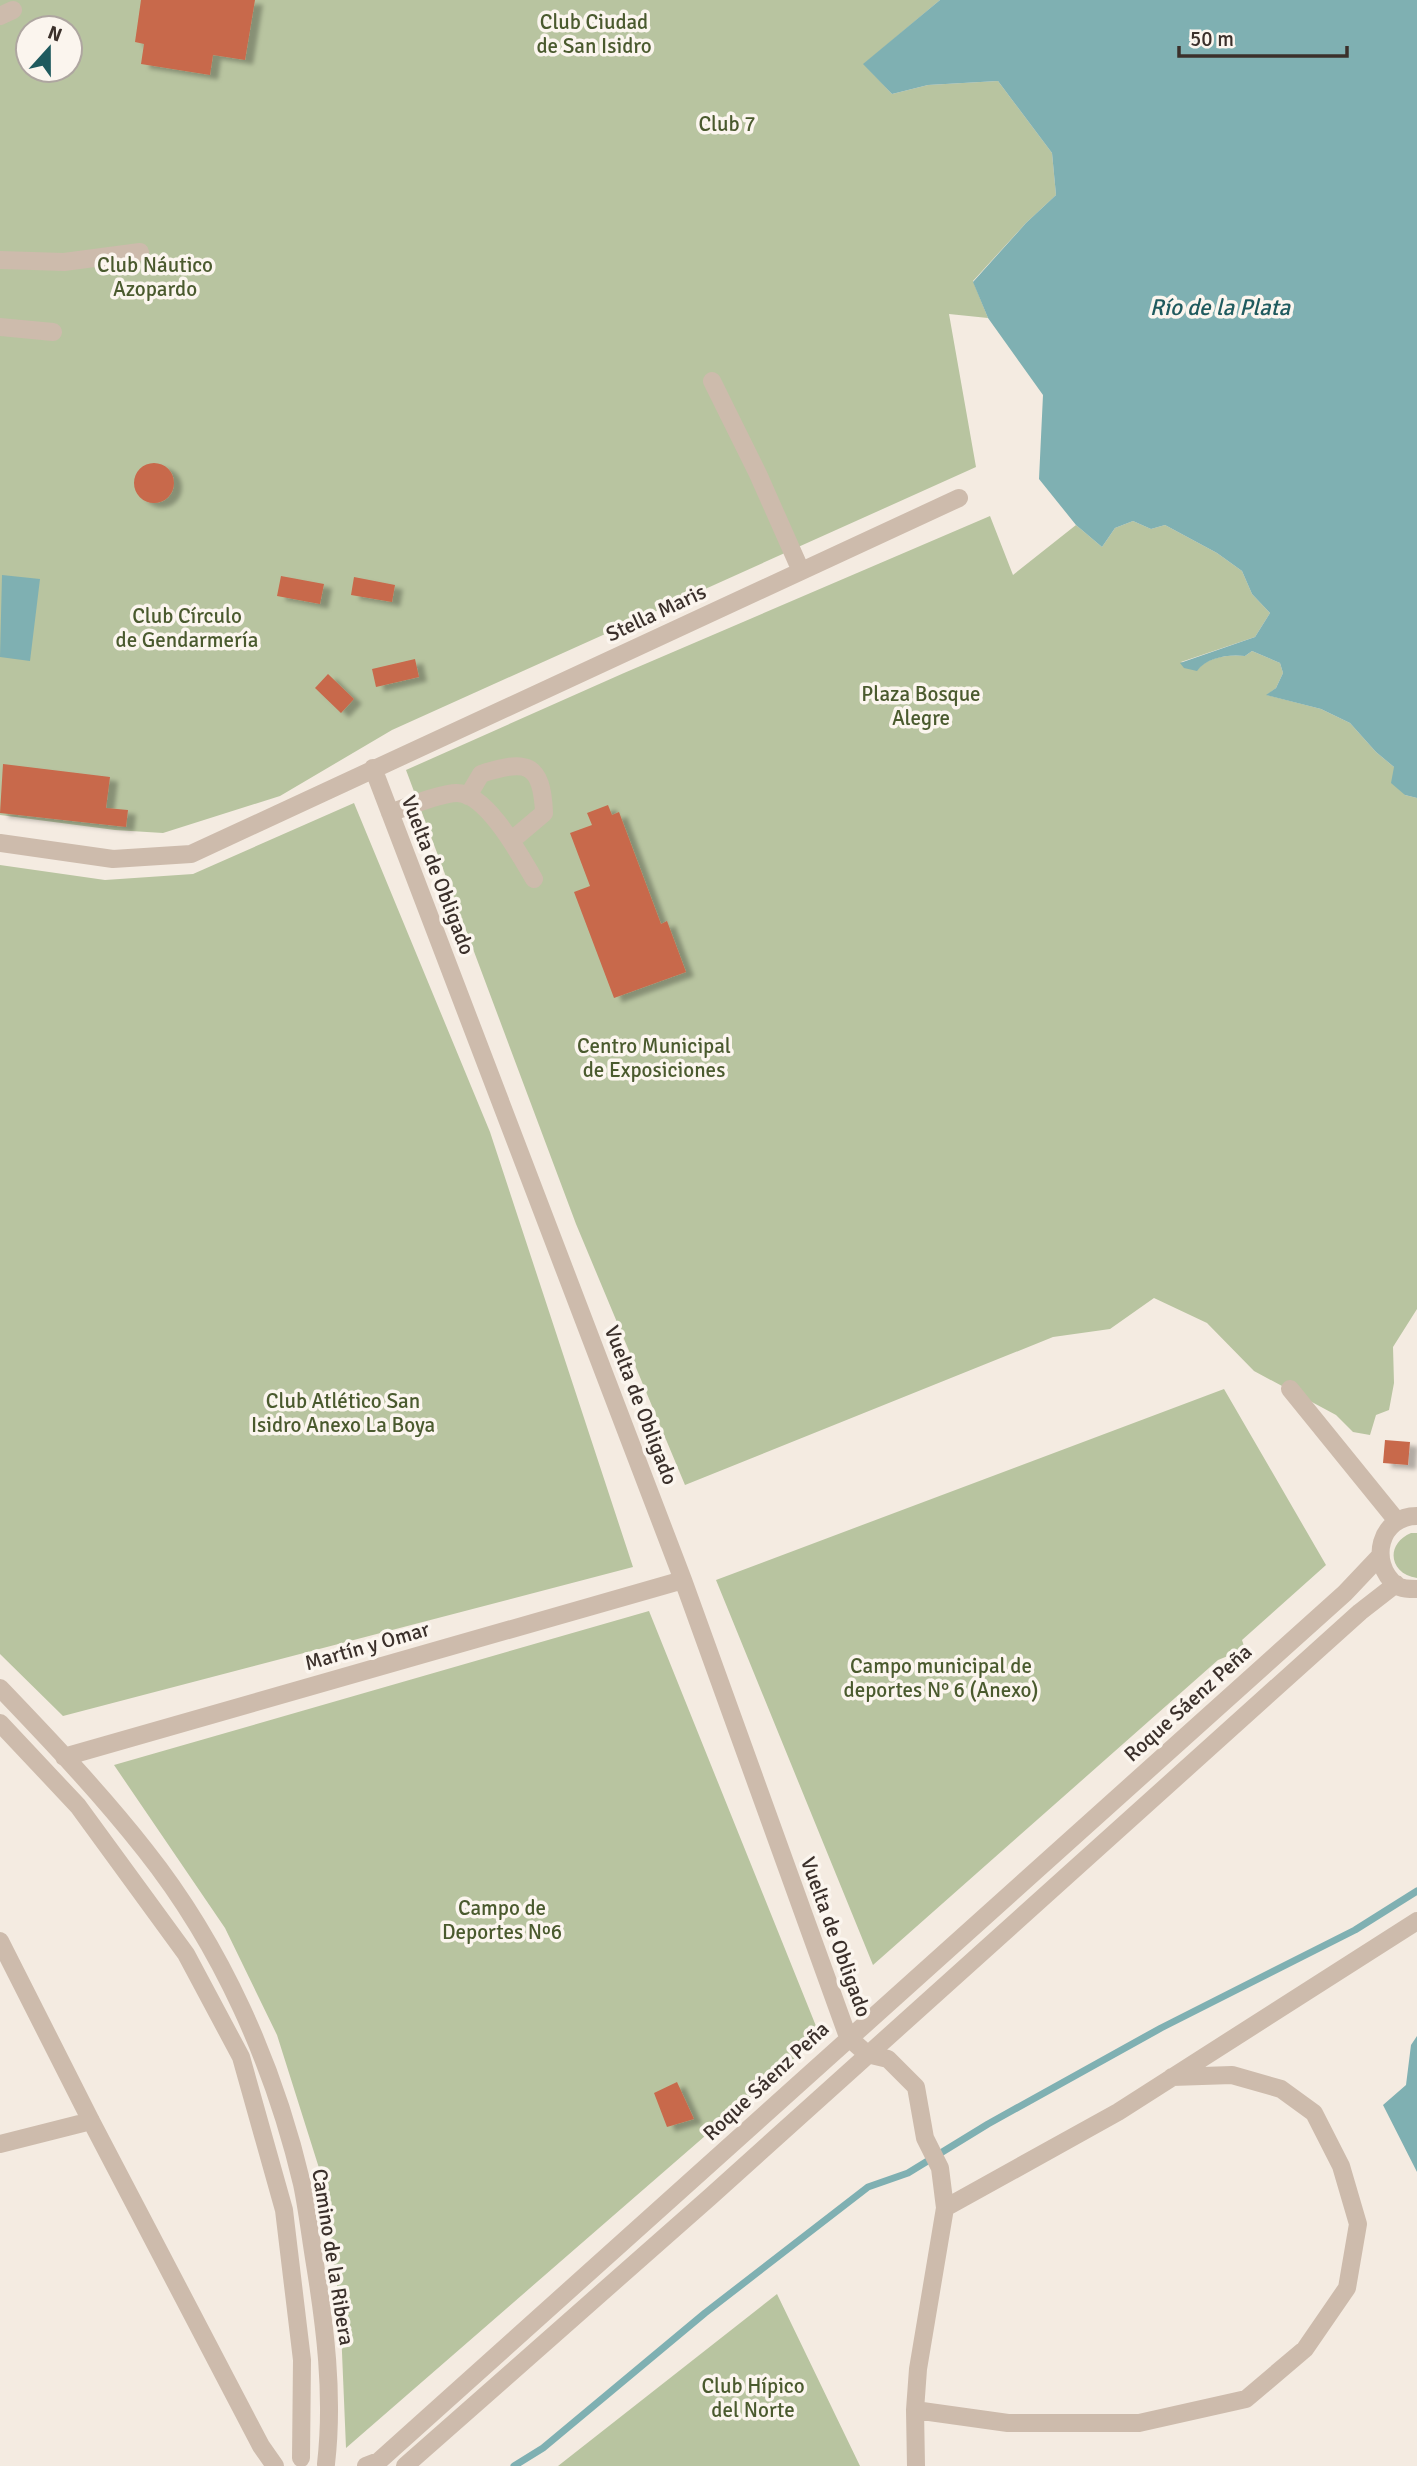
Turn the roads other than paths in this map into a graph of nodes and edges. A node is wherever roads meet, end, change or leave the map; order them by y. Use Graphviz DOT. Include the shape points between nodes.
graph roads {
  1 [pos="139,252"];
  2 [pos="0,260"];
  3 [pos="0,327"];
  4 [pos="53,331"];
  5 [pos="712,381"];
  6 [pos="959,498"];
  7 [pos="801,571"];
  8 [pos="373,768"];
  9 [pos="468,796"];
  10 [pos="390,813"];
  11 [pos="512,840"];
  12 [pos="0,843"];
  13 [pos="534,879"];
  14 [pos="1290,1388"];
  15 [pos="1417,1516"];
  16 [pos="1397,1521"];
  17 [pos="1380,1556"];
  18 [pos="683,1580"];
  19 [pos="1396,1584"];
  20 [pos="1417,1589"];
  21 [pos="0,1688"];
  22 [pos="0,1723"];
  23 [pos="64,1757"];
  24 [pos="1417,1921"];
  25 [pos="1,1945"];
  26 [pos="848,2037"];
  27 [pos="867,2053"];
  28 [pos="1172,2077"];
  29 [pos="91,2121"];
  30 [pos="0,2144"];
  31 [pos="945,2208"];
  32 [pos="915,2410"];
  33 [pos="301,2458"];
  34 [pos="327,2465"];
  35 [pos="275,2466"];
  36 [pos="284,2466"];
  37 [pos="366,2466"];
  38 [pos="405,2466"];
  39 [pos="916,2466"];
  1 -- 2 [label="street" via="64,262"];
  3 -- 4 [label="street"];
  5 -- 7 [label="street"];
  6 -- 7 [label="street, Stella Maris"];
  7 -- 8 [label="street, Stella Maris"];
  8 -- 10 [label="street, Vuelta de Obligado"];
  8 -- 12 [label="street, Stella Maris" via="191,854 113,859"];
  9 -- 10 [label="street" via="457,793"];
  9 -- 11 [label="street"];
  9 -- 11 [label="street" via="481,774 508,765 527,768 539,776 544,813"];
  10 -- 18 [label="street, Vuelta de Obligado"];
  11 -- 13 [label="street"];
  14 -- 16 [label="street"];
  15 -- 16 [label="street"];
  16 -- 17 [label="street, Roque Sáenz Peña" via="1386,1532"];
  17 -- 19 [label="street"];
  17 -- 26 [label="street, Roque Sáenz Peña" via="1345,1593"];
  18 -- 23 [label="street, Martín y Omar"];
  18 -- 26 [label="street, Vuelta de Obligado"];
  19 -- 20 [label="street"];
  19 -- 27 [label="street"];
  21 -- 23 [label="street, Camino de la Ribera"];
  22 -- 33 [label="street, Camino de la Ribera" via="78,1806 186,1954 241,2057 284,2210 302,2360"];
  23 -- 34 [label="street, Camino de la Ribera" via="146,1850 202,1932 239,2000 274,2089 302,2185 322,2309 331,2425"];
  24 -- 28 [label="street"];
  25 -- 29 [label="street"];
  26 -- 27 [label="street, Vuelta de Obligado"];
  26 -- 37 [label="street, Roque Sáenz Peña" via="379,2461"];
  27 -- 31 [label="street, Vuelta de Obligado" via="888,2059 916,2087 925,2138 940,2168"];
  27 -- 38 [label="street"];
  28 -- 31 [label="street"];
  28 -- 32 [label="street" via="1232,2075 1281,2089 1314,2113 1341,2166 1358,2224 1347,2288 1305,2349 1246,2399 1139,2423 1008,2423"];
  29 -- 30 [label="street"];
  29 -- 35 [label="street"];
  31 -- 32 [label="street, Vuelta de Obligado"];
  32 -- 39 [label="street, Vuelta de Obligado"];
  33 -- 34 [label="street"];
  33 -- 36 [label="street"];
}
